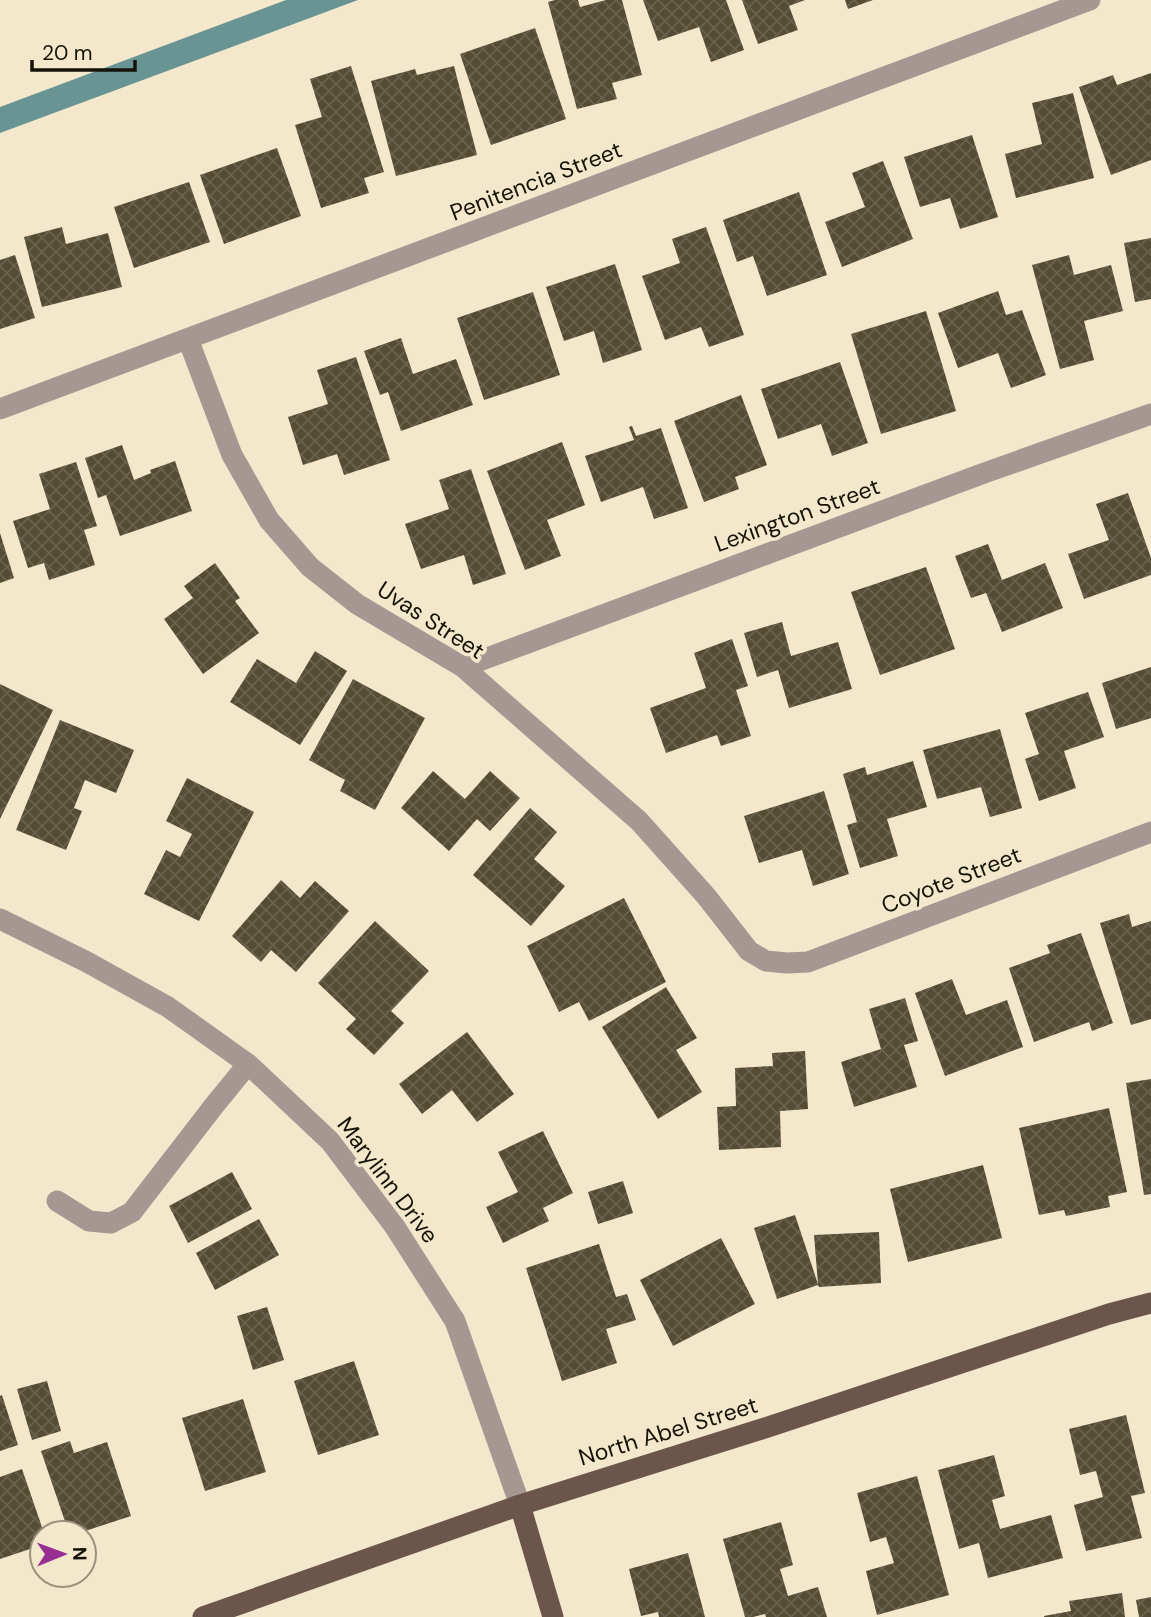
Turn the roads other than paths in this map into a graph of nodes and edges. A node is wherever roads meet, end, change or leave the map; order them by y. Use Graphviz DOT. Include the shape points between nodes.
graph roads {
  1 [pos="1090,0"];
  2 [pos="188,339"];
  3 [pos="0,409"];
  4 [pos="1151,414"];
  5 [pos="463,667"];
  6 [pos="1151,832"];
  7 [pos="0,919"];
  8 [pos="766,961"];
  9 [pos="248,1064"];
  10 [pos="57,1201"];
  11 [pos="1151,1303"];
  12 [pos="520,1505"];
  13 [pos="203,1617"];
  14 [pos="553,1617"];
  1 -- 2 [label="street, Penitencia Street"];
  2 -- 3 [label="street, Penitencia Street"];
  2 -- 5 [label="street, Uvas Street" via="232,455 269,520 310,567 357,604"];
  4 -- 5 [label="street, Lexington Street"];
  5 -- 8 [label="street, Uvas Street" via="639,821 749,951"];
  6 -- 8 [label="street, Coyote Street" via="808,961"];
  7 -- 9 [label="street, Marylinn Drive" via="168,1007"];
  9 -- 10 [label="street" via="132,1212 111,1223 89,1221"];
  9 -- 12 [label="street, Marylinn Drive" via="330,1140 395,1227 455,1321"];
  11 -- 12 [label="main road, North Abel Street"];
  12 -- 13 [label="main road, North Abel Street"];
  12 -- 14 [label="main road, Marylinn Drive"];
}
